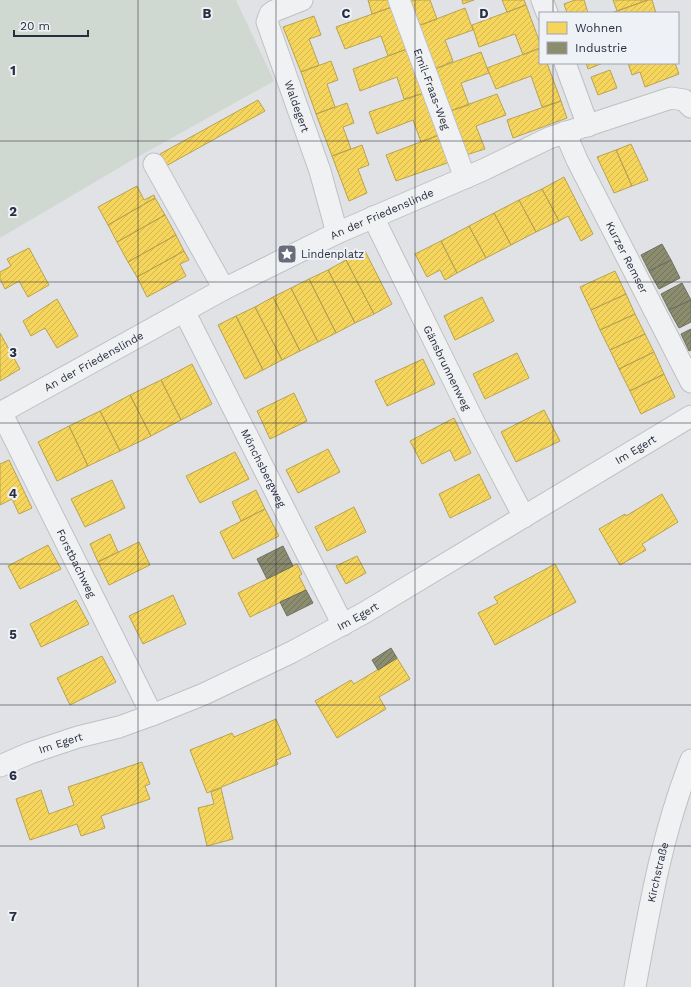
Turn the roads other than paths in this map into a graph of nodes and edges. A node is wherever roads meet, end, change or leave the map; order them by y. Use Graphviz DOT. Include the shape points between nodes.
graph roads {
  1 [pos="302,0"];
  2 [pos="399,0"];
  3 [pos="542,0"];
  4 [pos="547,12"];
  5 [pos="565,64"];
  6 [pos="691,107"];
  7 [pos="588,126"];
  8 [pos="565,132"];
  9 [pos="154,164"];
  10 [pos="465,178"];
  11 [pos="373,217"];
  12 [pos="337,233"];
  13 [pos="224,289"];
  14 [pos="184,311"];
  15 [pos="691,382"];
  16 [pos="1,413"];
  17 [pos="691,416"];
  18 [pos="524,517"];
  19 [pos="343,625"];
  20 [pos="152,715"];
  21 [pos="691,760"];
  22 [pos="0,766"];
  23 [pos="635,987"];
  1 -- 12 [label="street, Waldegert" via="274,11 267,22 320,171"];
  2 -- 10 [label="street, Emil-Fraas-Weg"];
  3 -- 4 [label="street"];
  5 -- 7 [label="street"];
  6 -- 7 [label="street, An der Friedenslinde" via="684,100 672,98"];
  7 -- 8 [label="street, An der Friedenslinde"];
  8 -- 10 [label="street, An der Friedenslinde"];
  8 -- 15 [label="street, Kurzer Remser"];
  9 -- 13 [label="street"];
  10 -- 11 [label="street, An der Friedenslinde"];
  11 -- 12 [label="street, An der Friedenslinde"];
  11 -- 18 [label="street, Gänsbrunnenweg"];
  12 -- 13 [label="street, An der Friedenslinde"];
  13 -- 14 [label="street, An der Friedenslinde"];
  14 -- 16 [label="street, An der Friedenslinde"];
  14 -- 19 [label="street, Mönchsbergweg"];
  16 -- 20 [label="street, Forstbachweg"];
  17 -- 18 [label="street, Im Egert"];
  18 -- 19 [label="street, Im Egert"];
  19 -- 20 [label="street, Im Egert" via="239,678"];
  20 -- 22 [label="street, Im Egert" via="43,748"];
  21 -- 23 [label="street, Kirchstraße" via="657,872"];
}
